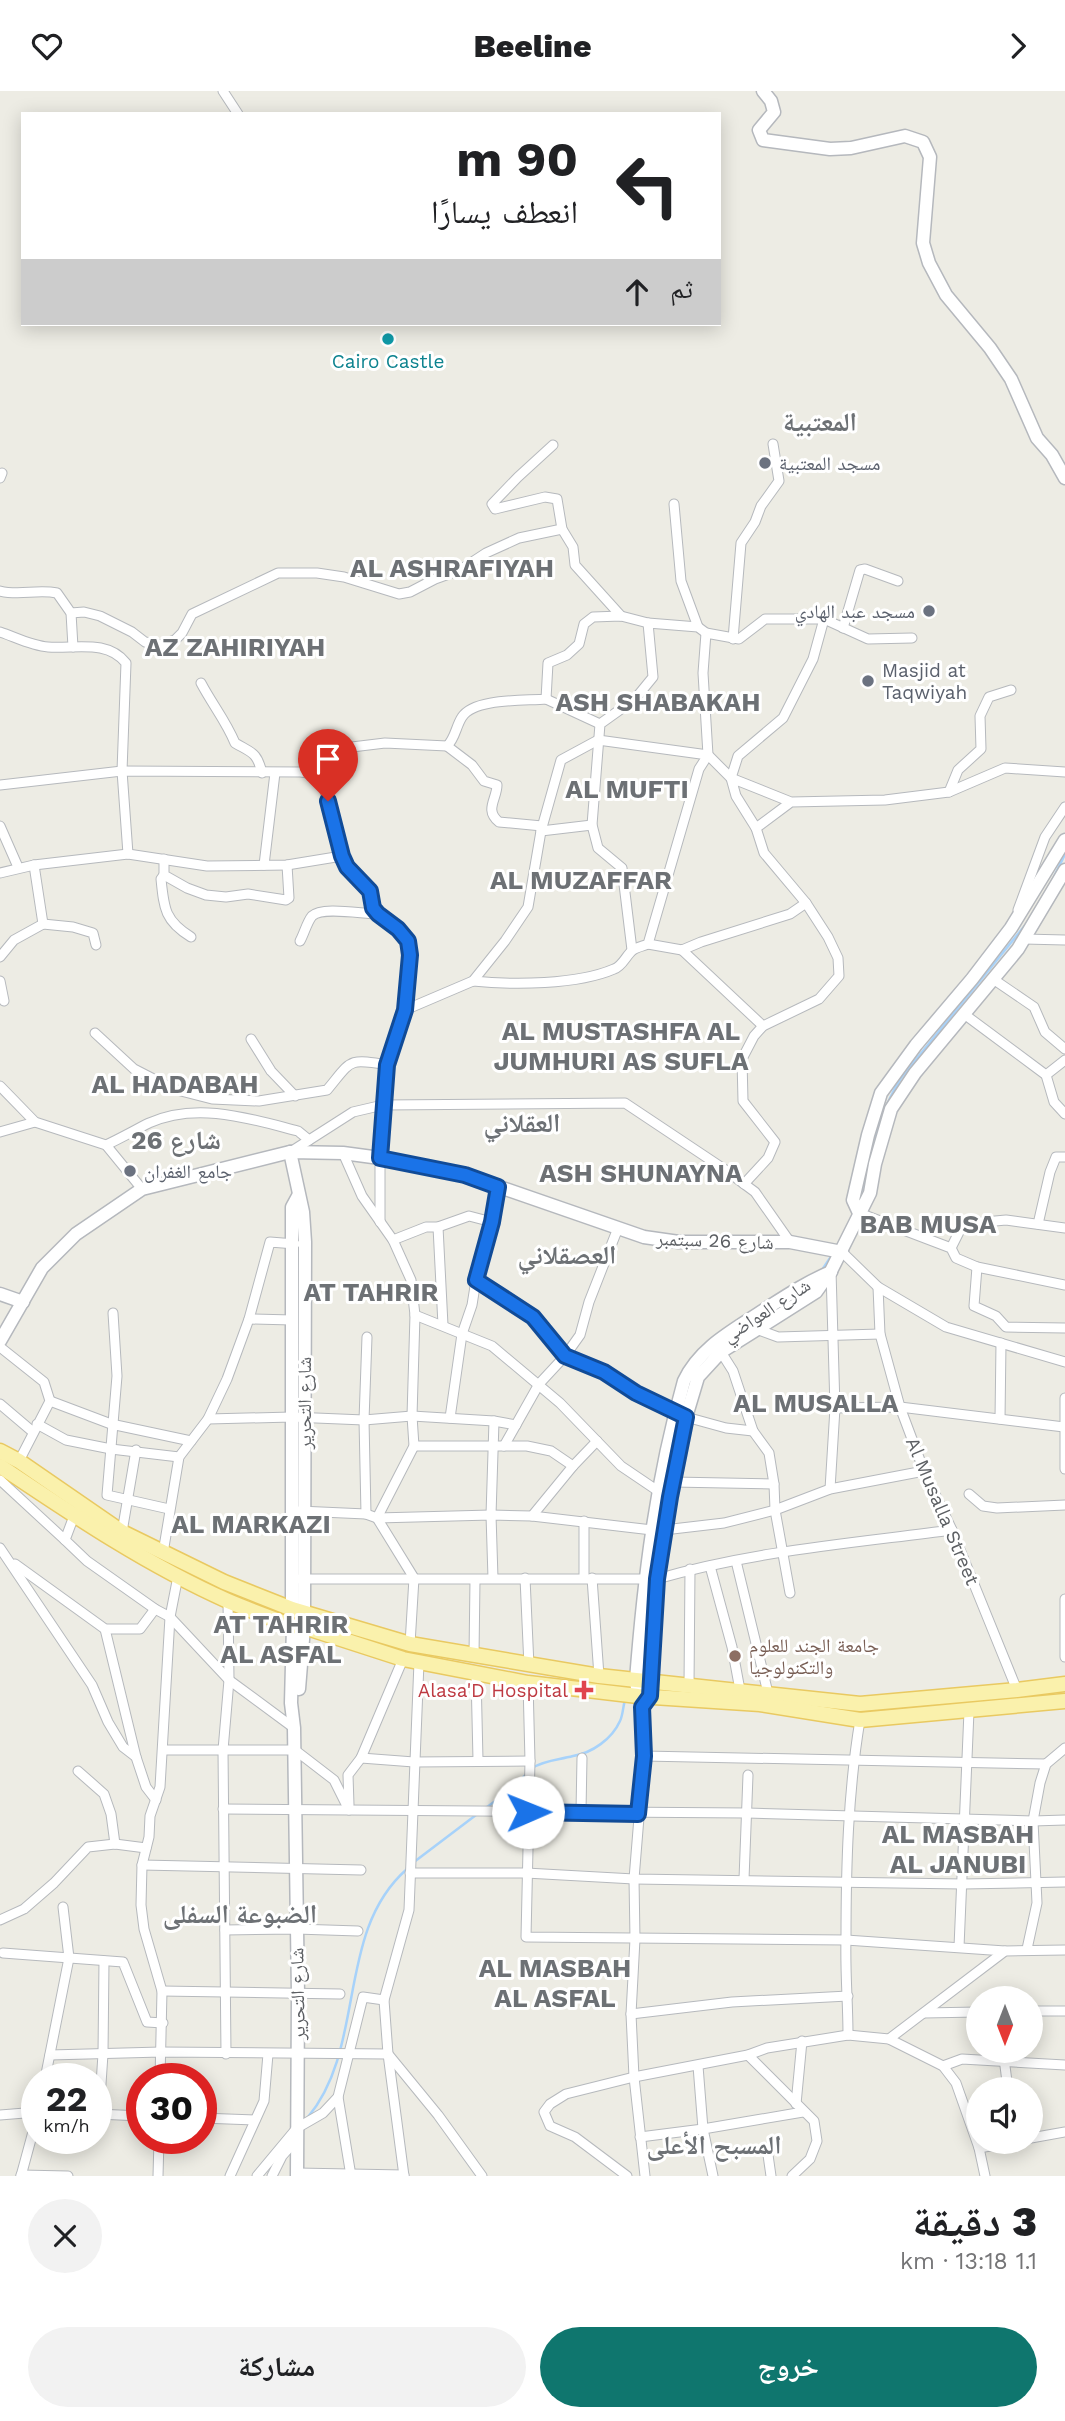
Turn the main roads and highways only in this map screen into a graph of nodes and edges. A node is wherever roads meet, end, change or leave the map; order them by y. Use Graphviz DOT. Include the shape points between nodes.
graph roads {
  1 [pos="763,91"];
  2 [pos="1065,478"];
  3 [pos="1065,839"];
  4 [pos="1065,870"];
  5 [pos="1011,928"];
  6 [pos="1024,939"];
  7 [pos="290,1152"];
  8 [pos="859,1213"];
  9 [pos="299,1243"];
  10 [pos="842,1251"];
  11 [pos="831,1272"];
  12 [pos="0,1294"];
  13 [pos="23,1302"];
  14 [pos="0,1341"];
  15 [pos="681,1414"];
  16 [pos="298,1417"];
  17 [pos="0,1451"];
  18 [pos="0,1466"];
  19 [pos="299,1511"];
  20 [pos="658,1530"];
  21 [pos="651,1579"];
  22 [pos="298,1611"];
  23 [pos="298,1627"];
  24 [pos="636,1680"];
  25 [pos="1065,1683"];
  26 [pos="645,1695"];
  27 [pos="1065,1701"];
  28 [pos="297,2174"];
  1 -- 2 [label="main road" via="774,113 759,130 763,140 830,149 905,136 923,142 930,157 923,243 929,263 946,295 1011,379 1037,438"];
  3 -- 5 [label="main road"];
  4 -- 6 [label="main road"];
  5 -- 6 [label="main road"];
  5 -- 8 [label="main road" via="881,1093 853,1200"];
  6 -- 8 [label="main road" via="891,1109 870,1193"];
  7 -- 9 [label="main road, شارع التحرير" via="303,1212"];
  7 -- 10 [label="main road, شارع 26 سبتمبر" via="343,1153 465,1175 644,1237 679,1242 790,1242"];
  7 -- 13 [label="main road, شارع 26 سبتمبر" via="142,1189 76,1234 42,1268"];
  8 -- 10 [label="main road"];
  9 -- 16 [label="main road, شارع التحرير"];
  9 -- 16 [label="main road, شارع التحرير" via="292,1320"];
  10 -- 11 [label="main road"];
  11 -- 15 [label="main road, شارع العواضي" via="816,1292 722,1352 698,1377"];
  11 -- 15 [label="main road, شارع العواضي" via="725,1334 690,1368"];
  12 -- 13 [label="main road"];
  13 -- 14 [label="main road, شارع 26 سبتمبر"];
  15 -- 20 [label="main road, شارع العواضي" via="673,1482"];
  15 -- 20 [label="main road, شارع العواضي" via="658,1490"];
  16 -- 19 [label="main road, شارع التحرير"];
  17 -- 22 [label="main road" via="122,1532 224,1582"];
  18 -- 23 [label="main road" via="74,1516 178,1576"];
  19 -- 22 [label="main road, شارع التحرير" via="293,1578"];
  19 -- 22 [label="main road, شارع التحرير" via="306,1580"];
  20 -- 21 [label="main road, شارع العواضي"];
  21 -- 24 [label="main road, شارع العواضي"];
  21 -- 26 [label="main road, شارع العواضي"];
  22 -- 24 [label="main road" via="410,1644"];
  23 -- 26 [label="main road" via="403,1659 476,1675"];
  23 -- 28 [label="main road, شارع التحرير" via="291,1703"];
  24 -- 26 [label="main road"];
  25 -- 26 [label="main road" via="860,1704 688,1685"];
  26 -- 27 [label="main road" via="760,1704 860,1720"];
}
